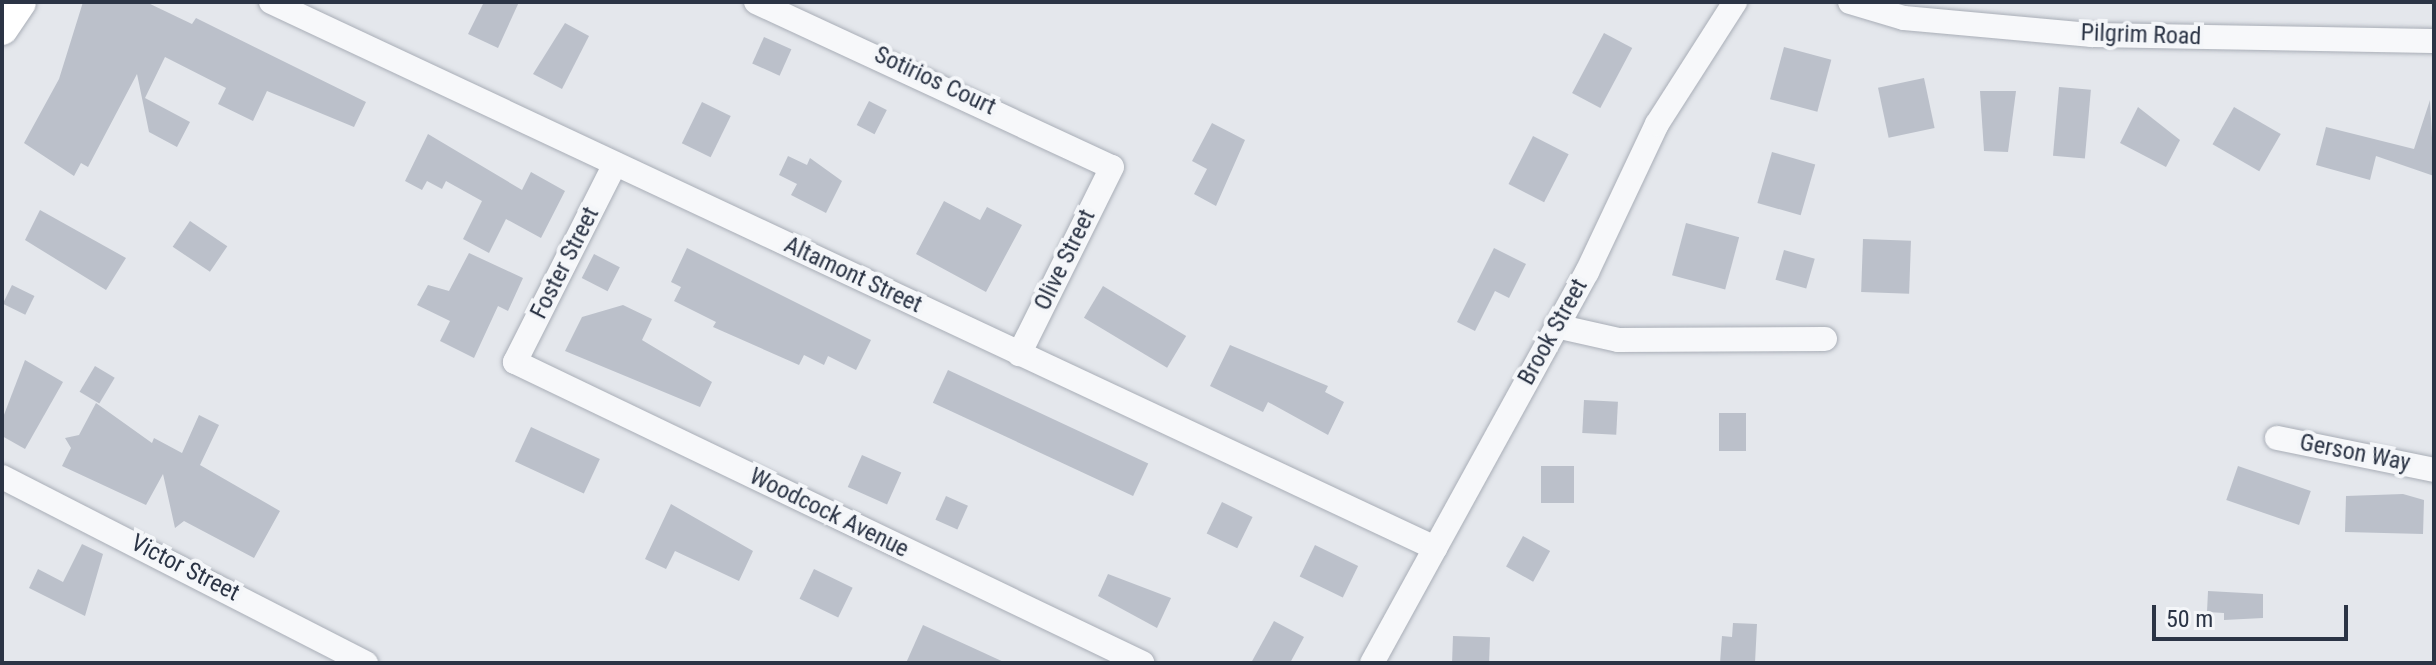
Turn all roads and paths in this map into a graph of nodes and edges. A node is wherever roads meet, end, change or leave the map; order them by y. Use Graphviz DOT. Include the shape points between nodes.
graph roads {
  1 [pos="271,2"];
  2 [pos="756,2"];
  3 [pos="1735,2"];
  4 [pos="1850,2"];
  5 [pos="2434,41"];
  6 [pos="615,164"];
  7 [pos="1112,167"];
  8 [pos="1556,326"];
  9 [pos="1825,339"];
  10 [pos="1019,354"];
  11 [pos="515,362"];
  12 [pos="2277,438"];
  13 [pos="2434,470"];
  14 [pos="2,477"];
  15 [pos="1435,548"];
  16 [pos="366,663"];
  17 [pos="1142,663"];
  18 [pos="1372,663"];
  1 -- 6 [label="street, Altamont Street"];
  2 -- 7 [label="street, Sotirios Court"];
  3 -- 8 [label="street, Brook Street" via="1657,124"];
  4 -- 5 [label="street, Pilgrim Road" via="1904,18 2092,35"];
  6 -- 10 [label="street, Altamont Street"];
  6 -- 11 [label="street, Foster Street"];
  7 -- 10 [label="street, Olive Street"];
  8 -- 9 [label="street" via="1618,340"];
  8 -- 15 [label="street, Brook Street"];
  10 -- 15 [label="street, Altamont Street"];
  11 -- 17 [label="street, Woodcock Avenue"];
  12 -- 13 [label="street, Gerson Way"];
  14 -- 16 [label="street, Victor Street"];
  15 -- 18 [label="street, Brook Street"];
}
